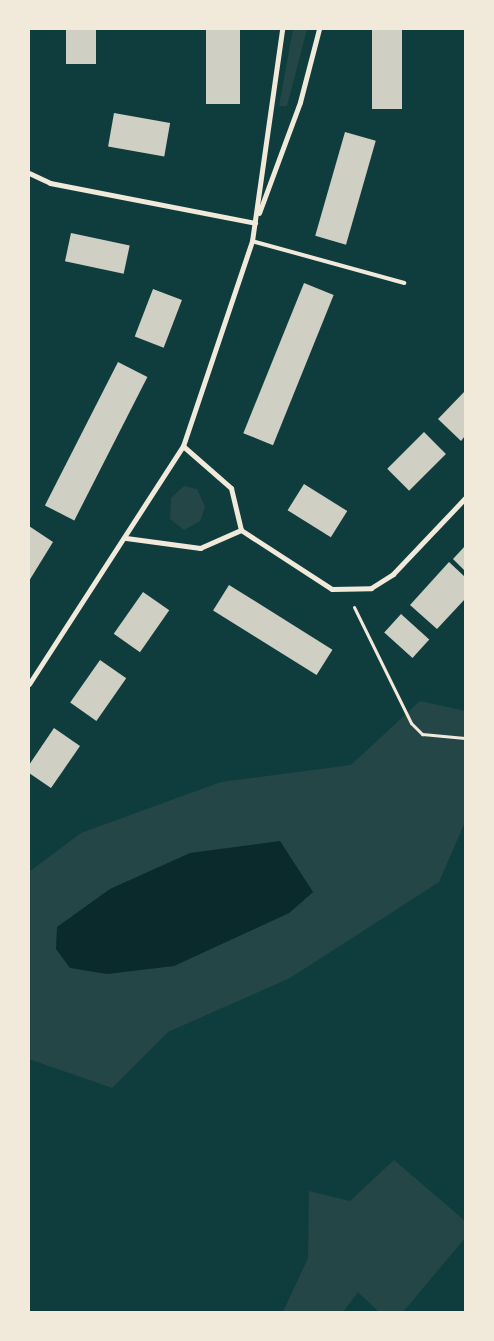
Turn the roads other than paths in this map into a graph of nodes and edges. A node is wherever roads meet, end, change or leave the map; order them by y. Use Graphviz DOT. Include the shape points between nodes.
graph roads {
  1 [pos="282,29"];
  2 [pos="319,29"];
  3 [pos="29,173"];
  4 [pos="255,223"];
  5 [pos="252,241"];
  6 [pos="404,283"];
  7 [pos="183,446"];
  8 [pos="465,498"];
  9 [pos="241,530"];
  10 [pos="126,538"];
  11 [pos="29,684"];
  1 -- 4 [label="street"];
  2 -- 4 [label="street" via="300,102"];
  3 -- 4 [label="street" via="50,182"];
  4 -- 5 [label="street"];
  5 -- 6 [label="lane"];
  5 -- 7 [label="street"];
  7 -- 9 [label="street" via="231,488"];
  7 -- 10 [label="street"];
  8 -- 9 [label="street" via="393,574 371,588 351,592 332,588"];
  9 -- 10 [label="street" via="200,548"];
  10 -- 11 [label="street"];
}
